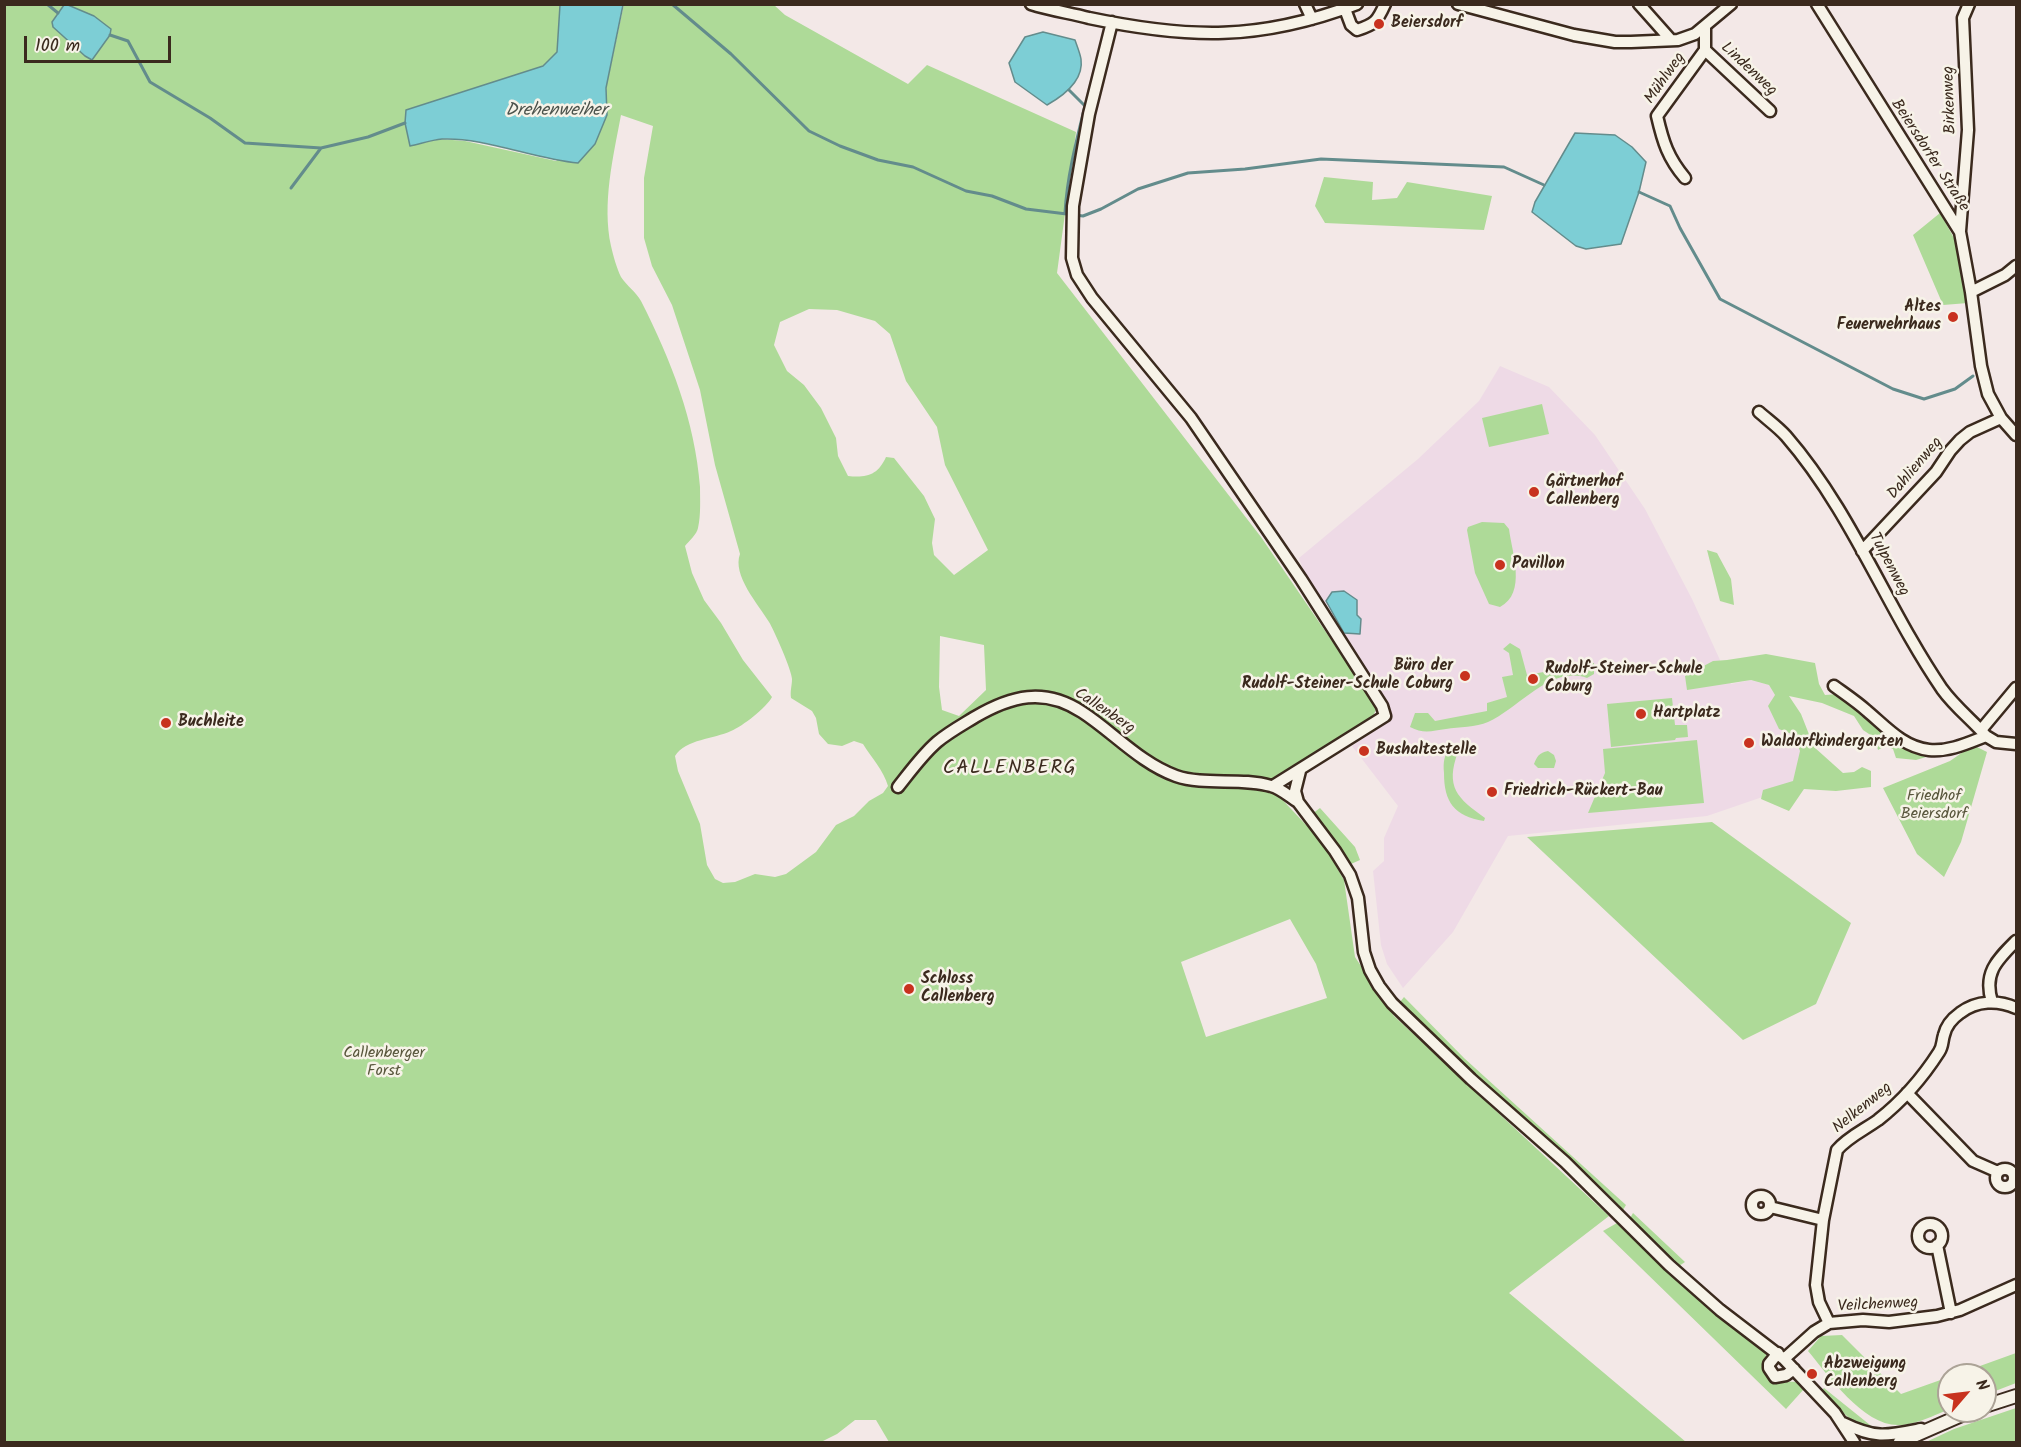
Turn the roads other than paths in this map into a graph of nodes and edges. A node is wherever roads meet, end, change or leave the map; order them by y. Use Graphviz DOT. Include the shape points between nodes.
graph roads {
  1 [pos="1305,4"];
  2 [pos="1357,4"];
  3 [pos="1384,4"];
  4 [pos="1458,4"];
  5 [pos="1639,4"];
  6 [pos="1731,4"];
  7 [pos="1817,4"];
  8 [pos="1969,4"];
  9 [pos="1033,5"];
  10 [pos="1345,9"];
  11 [pos="1312,19"];
  12 [pos="1112,22"];
  13 [pos="1705,27"];
  14 [pos="1671,40"];
  15 [pos="1705,50"];
  16 [pos="1770,111"];
  17 [pos="1684,178"];
  18 [pos="1960,232"];
  19 [pos="2016,266"];
  20 [pos="1971,292"];
  21 [pos="1759,412"];
  22 [pos="2001,418"];
  23 [pos="2016,435"];
  24 [pos="1863,551"];
  25 [pos="1834,686"];
  26 [pos="2016,688"];
  27 [pos="1984,733"];
  28 [pos="2016,744"];
  29 [pos="1300,771"];
  30 [pos="1273,786"];
  31 [pos="898,787"];
  32 [pos="1298,802"];
  33 [pos="2016,940"];
  34 [pos="1992,1002"];
  35 [pos="2016,1008"];
  36 [pos="1907,1093"];
  37 [pos="1998,1172"];
  38 [pos="1770,1207"];
  39 [pos="1823,1220"];
  40 [pos="1937,1245"];
  41 [pos="2016,1285"];
  42 [pos="1951,1313"];
  43 [pos="1829,1323"];
  44 [pos="1781,1356"];
  45 [pos="1794,1369"];
  46 [pos="2016,1396"];
  47 [pos="1997,1402"];
  48 [pos="1843,1423"];
  49 [pos="1942,1423"];
  50 [pos="1933,1427"];
  51 [pos="1859,1431"];
  52 [pos="1854,1443"];
  53 [pos="1865,1443"];
  54 [pos="1900,1443"];
  1 -- 11 [label="street"];
  2 -- 10 [label="street"];
  3 -- 10 [label="street" via="1372,25 1357,30"];
  4 -- 14 [label="street" via="1593,39"];
  5 -- 14 [label="street"];
  6 -- 13 [label="street"];
  7 -- 18 [label="street, Beiersdorfer Straße"];
  8 -- 18 [label="street, Birkenweg" via="1963,18 1968,130"];
  9 -- 12 [label="street"];
  10 -- 11 [label="street"];
  11 -- 12 [label="street" via="1270,29 1208,34"];
  12 -- 29 [label="street" via="1089,114 1073,206 1072,258 1077,275 1092,298 1191,418 1382,706 1385,716"];
  13 -- 14 [label="street"];
  13 -- 15 [label="street, Mühlweg"];
  15 -- 16 [label="street, Lindenweg"];
  15 -- 17 [label="street, Mühlweg" via="1657,116 1672,163"];
  18 -- 20 [label="street, Beiersdorfer Straße"];
  19 -- 20 [label="street"];
  20 -- 22 [label="street, Beiersdorfer Straße" via="1981,366 1988,394"];
  21 -- 24 [label="street, Tulpenweg" via="1785,435 1826,487"];
  22 -- 23 [label="street, Beiersdorfer Straße"];
  22 -- 24 [label="street, Dahlienweg" via="1960,440"];
  24 -- 27 [label="street, Tulpenweg" via="1944,691"];
  25 -- 27 [label="street" via="1899,739 1928,750 1961,746"];
  26 -- 27 [label="street"];
  27 -- 28 [label="street" via="1996,742"];
  29 -- 30 [label="street"];
  29 -- 32 [label="street" via="1295,791"];
  30 -- 31 [label="street, Callenberg" via="1175,776 1135,752 1081,711 1060,701 1020,697 997,704 951,731"];
  30 -- 32 [label="street"];
  32 -- 44 [label="street" via="1350,874 1358,898 1364,952 1370,970 1392,1003 1565,1162 1669,1265"];
  33 -- 34 [label="street" via="1990,974"];
  34 -- 35 [label="street"];
  34 -- 36 [label="street, Nelkenweg" via="1972,1006 1954,1019 1944,1034 1941,1050"];
  36 -- 37 [label="street, Nelkenweg" via="1973,1161"];
  36 -- 39 [label="street, Nelkenweg" via="1886,1114 1837,1150"];
  38 -- 39 [label="street"];
  39 -- 43 [label="street, Nelkenweg" via="1816,1293"];
  40 -- 42 [label="street"];
  41 -- 42 [label="street, Veilchenweg"];
  42 -- 43 [label="street, Veilchenweg" via="1889,1322"];
  43 -- 44 [label="street, Veilchenweg"];
  44 -- 45 [label="street"];
  44 -- 45 [label="street" via="1769,1364 1775,1377 1783,1377"];
  45 -- 48 [label="street"];
  46 -- 47 [label="street"];
  48 -- 51 [label="street"];
  48 -- 52 [label="street"];
  49 -- 50 [label="street"];
  50 -- 51 [label="street" via="1886,1436"];
  50 -- 54 [label="street"];
  51 -- 53 [label="street"];
}
